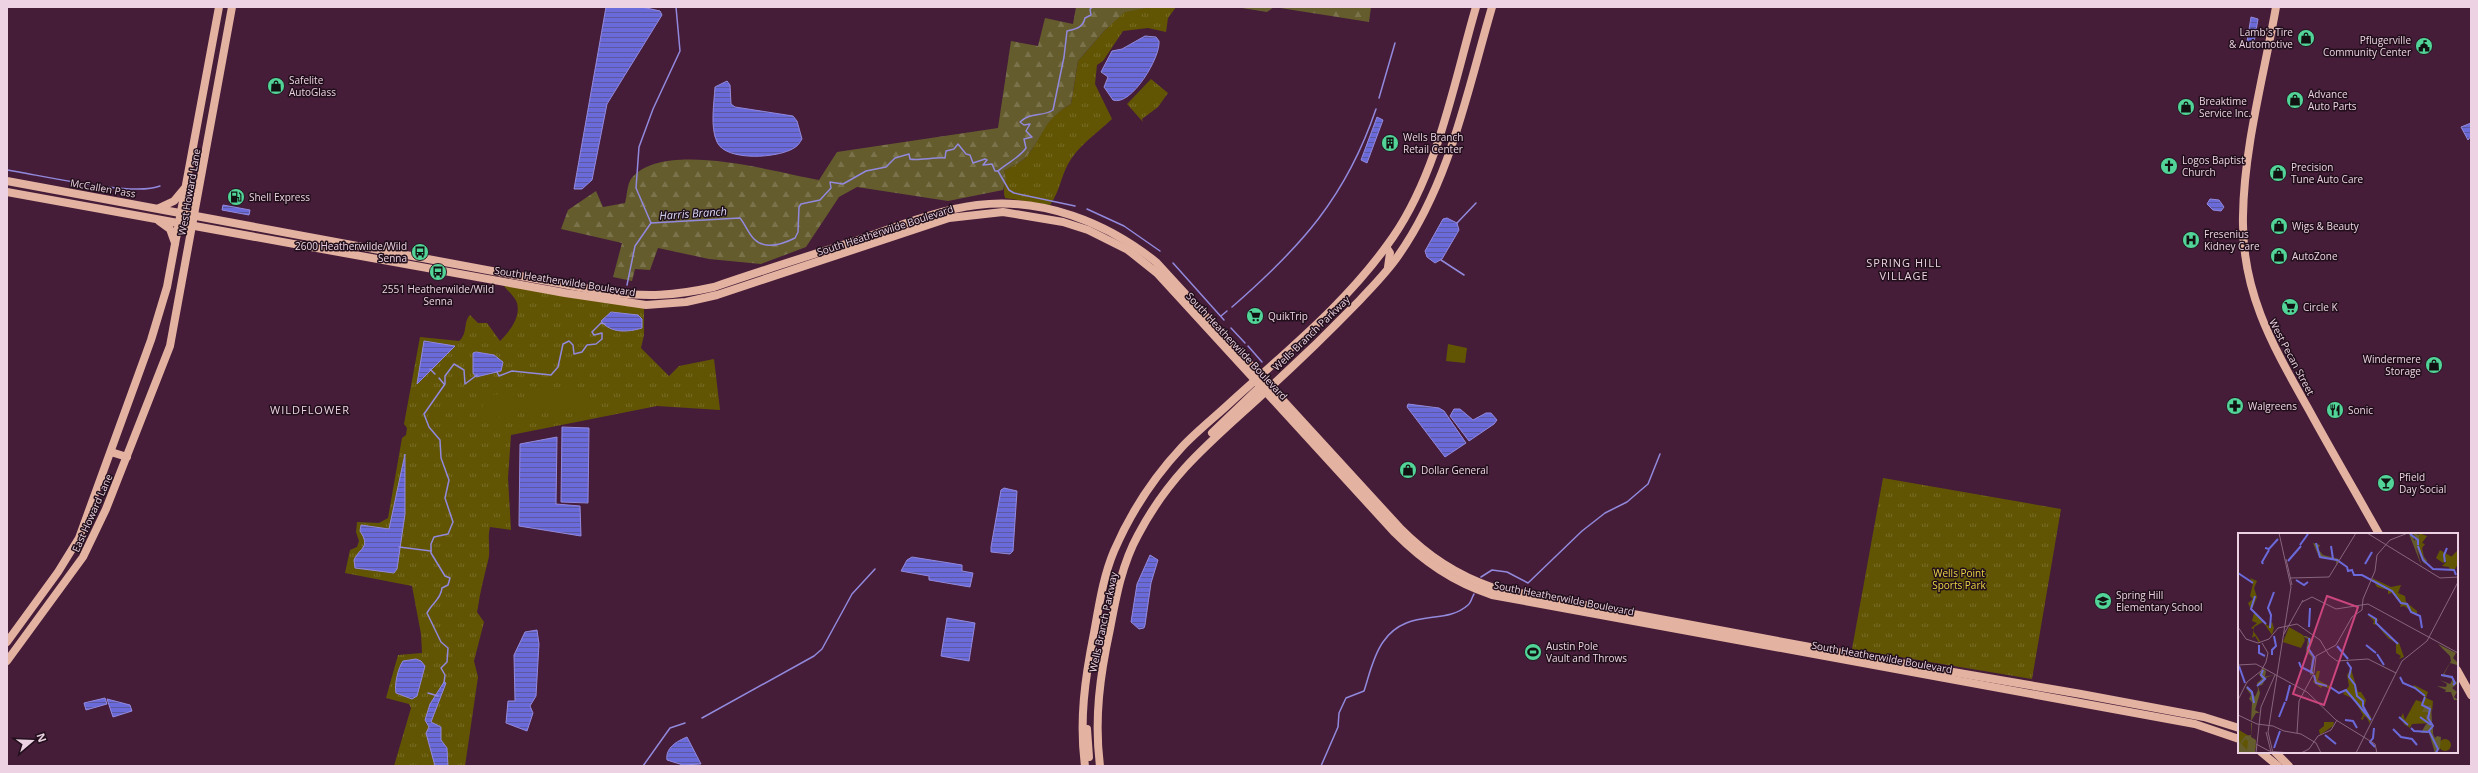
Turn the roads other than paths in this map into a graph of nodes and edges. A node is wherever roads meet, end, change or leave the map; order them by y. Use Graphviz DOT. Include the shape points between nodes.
graph roads {
  1 [pos="219,7"];
  2 [pos="232,7"];
  3 [pos="1476,7"];
  4 [pos="1491,7"];
  5 [pos="2276,7"];
  6 [pos="215,27"];
  7 [pos="228,30"];
  8 [pos="199,116"];
  9 [pos="212,118"];
  10 [pos="7,181"];
  11 [pos="186,187"];
  12 [pos="7,192"];
  13 [pos="158,208"];
  14 [pos="181,213"];
  15 [pos="195,216"];
  16 [pos="153,218"];
  17 [pos="922,222"];
  18 [pos="178,223"];
  19 [pos="194,225"];
  20 [pos="1393,237"];
  21 [pos="175,244"];
  22 [pos="1386,247"];
  23 [pos="1398,257"];
  24 [pos="1388,268"];
  25 [pos="567,284"];
  26 [pos="565,293"];
  27 [pos="138,376"];
  28 [pos="157,379"];
  29 [pos="1263,384"];
  30 [pos="111,452"];
  31 [pos="127,457"];
  32 [pos="1126,528"];
  33 [pos="2378,533"];
  34 [pos="1138,535"];
  35 [pos="7,642"];
  36 [pos="7,662"];
  37 [pos="2458,672"];
  38 [pos="1993,684"];
  39 [pos="2080,694"];
  40 [pos="2471,695"];
  41 [pos="2079,702"];
  42 [pos="1082,717"];
  43 [pos="2238,728"];
  44 [pos="2238,739"];
  45 [pos="2262,753"];
  46 [pos="2276,753"];
  47 [pos="1085,766"];
  48 [pos="1090,766"];
  49 [pos="1100,766"];
  50 [pos="2278,766"];
  51 [pos="2290,766"];
  1 -- 6 [label="main road, West Howard Lane"];
  2 -- 7 [label="main road, West Howard Lane"];
  3 -- 20 [label="main road, Wells Branch Parkway" via="1426,173"];
  4 -- 23 [label="main road, Wells Branch Parkway" via="1453,143 1439,182"];
  5 -- 33 [label="main road, West Pecan Street" via="2244,192 2243,242 2250,284 2256,307 2272,343"];
  6 -- 7 [label="main road"];
  6 -- 8 [label="main road, West Howard Lane"];
  7 -- 9 [label="main road, West Howard Lane"];
  8 -- 9 [label="main road"];
  8 -- 11 [label="main road, West Howard Lane"];
  9 -- 15 [label="main road, West Howard Lane"];
  10 -- 13 [label="main road, McCallen Pass"];
  11 -- 13 [label="main road" via="174,202"];
  11 -- 14 [label="main road, West Howard Lane"];
  12 -- 16 [label="main road, McCallen Pass"];
  13 -- 14 [label="main road, McCallen Pass"];
  14 -- 15 [label="main road, McCallen Pass"];
  14 -- 18 [label="main road, West Howard Lane"];
  15 -- 19 [label="main road, West Howard Lane"];
  15 -- 25 [label="main road, South Heatherwilde Boulevard"];
  16 -- 18 [label="main road, McCallen Pass"];
  16 -- 21 [label="main road" via="165,224"];
  17 -- 25 [label="main road, South Heatherwilde Boulevard" via="685,294 647,296 606,292"];
  17 -- 26 [label="main road, South Heatherwilde Boulevard" via="717,295 686,302 646,305"];
  17 -- 29 [label="main road, South Heatherwilde Boulevard" via="947,211 995,204 1038,208 1092,221 1132,243 1156,262"];
  18 -- 19 [label="main road, South Heatherwilde Boulevard"];
  18 -- 21 [label="main road, West Howard Lane"];
  19 -- 26 [label="main road, South Heatherwilde Boulevard"];
  19 -- 28 [label="main road, West Howard Lane" via="170,346"];
  20 -- 22 [label="main road, Wells Branch Parkway"];
  20 -- 23 [label="main road" via="1394,251"];
  21 -- 27 [label="main road, West Howard Lane" via="167,287"];
  22 -- 24 [label="main road" via="1390,252"];
  22 -- 29 [label="main road, Wells Branch Parkway" via="1361,280"];
  23 -- 24 [label="main road, Wells Branch Parkway"];
  24 -- 29 [label="main road, Wells Branch Parkway" via="1331,330"];
  25 -- 26 [label="main road"];
  27 -- 30 [label="main road, East Howard Lane"];
  28 -- 31 [label="main road, East Howard Lane"];
  29 -- 32 [label="main road, Wells Branch Parkway" via="1182,446 1152,484"];
  29 -- 34 [label="main road, Wells Branch Parkway" via="1167,487"];
  29 -- 38 [label="main road, South Heatherwilde Boulevard" via="1346,472 1413,552 1454,580 1492,595 1757,640"];
  30 -- 31 [label="main road"];
  30 -- 35 [label="main road, East Howard Lane" via="79,538 58,572"];
  31 -- 36 [label="main road, East Howard Lane" via="83,557"];
  32 -- 34 [label="main road"];
  32 -- 42 [label="main road, Wells Branch Parkway" via="1114,552 1103,585 1084,684"];
  34 -- 49 [label="main road, Wells Branch Parkway" via="1117,592 1104,655 1096,717"];
  37 -- 40 [label="main road"];
  38 -- 39 [label="main road, South Heatherwilde Boulevard"];
  38 -- 41 [label="main road, South Heatherwilde Boulevard"];
  39 -- 41 [label="main road"];
  39 -- 43 [label="main road, South Heatherwilde Boulevard" via="2204,717"];
  41 -- 44 [label="main road, South Heatherwilde Boulevard" via="2195,724"];
  42 -- 47 [label="main road, Wells Branch Parkway"];
  42 -- 48 [label="main road" via="1087,723"];
  45 -- 50 [label="main road"];
  46 -- 51 [label="main road"];
}
